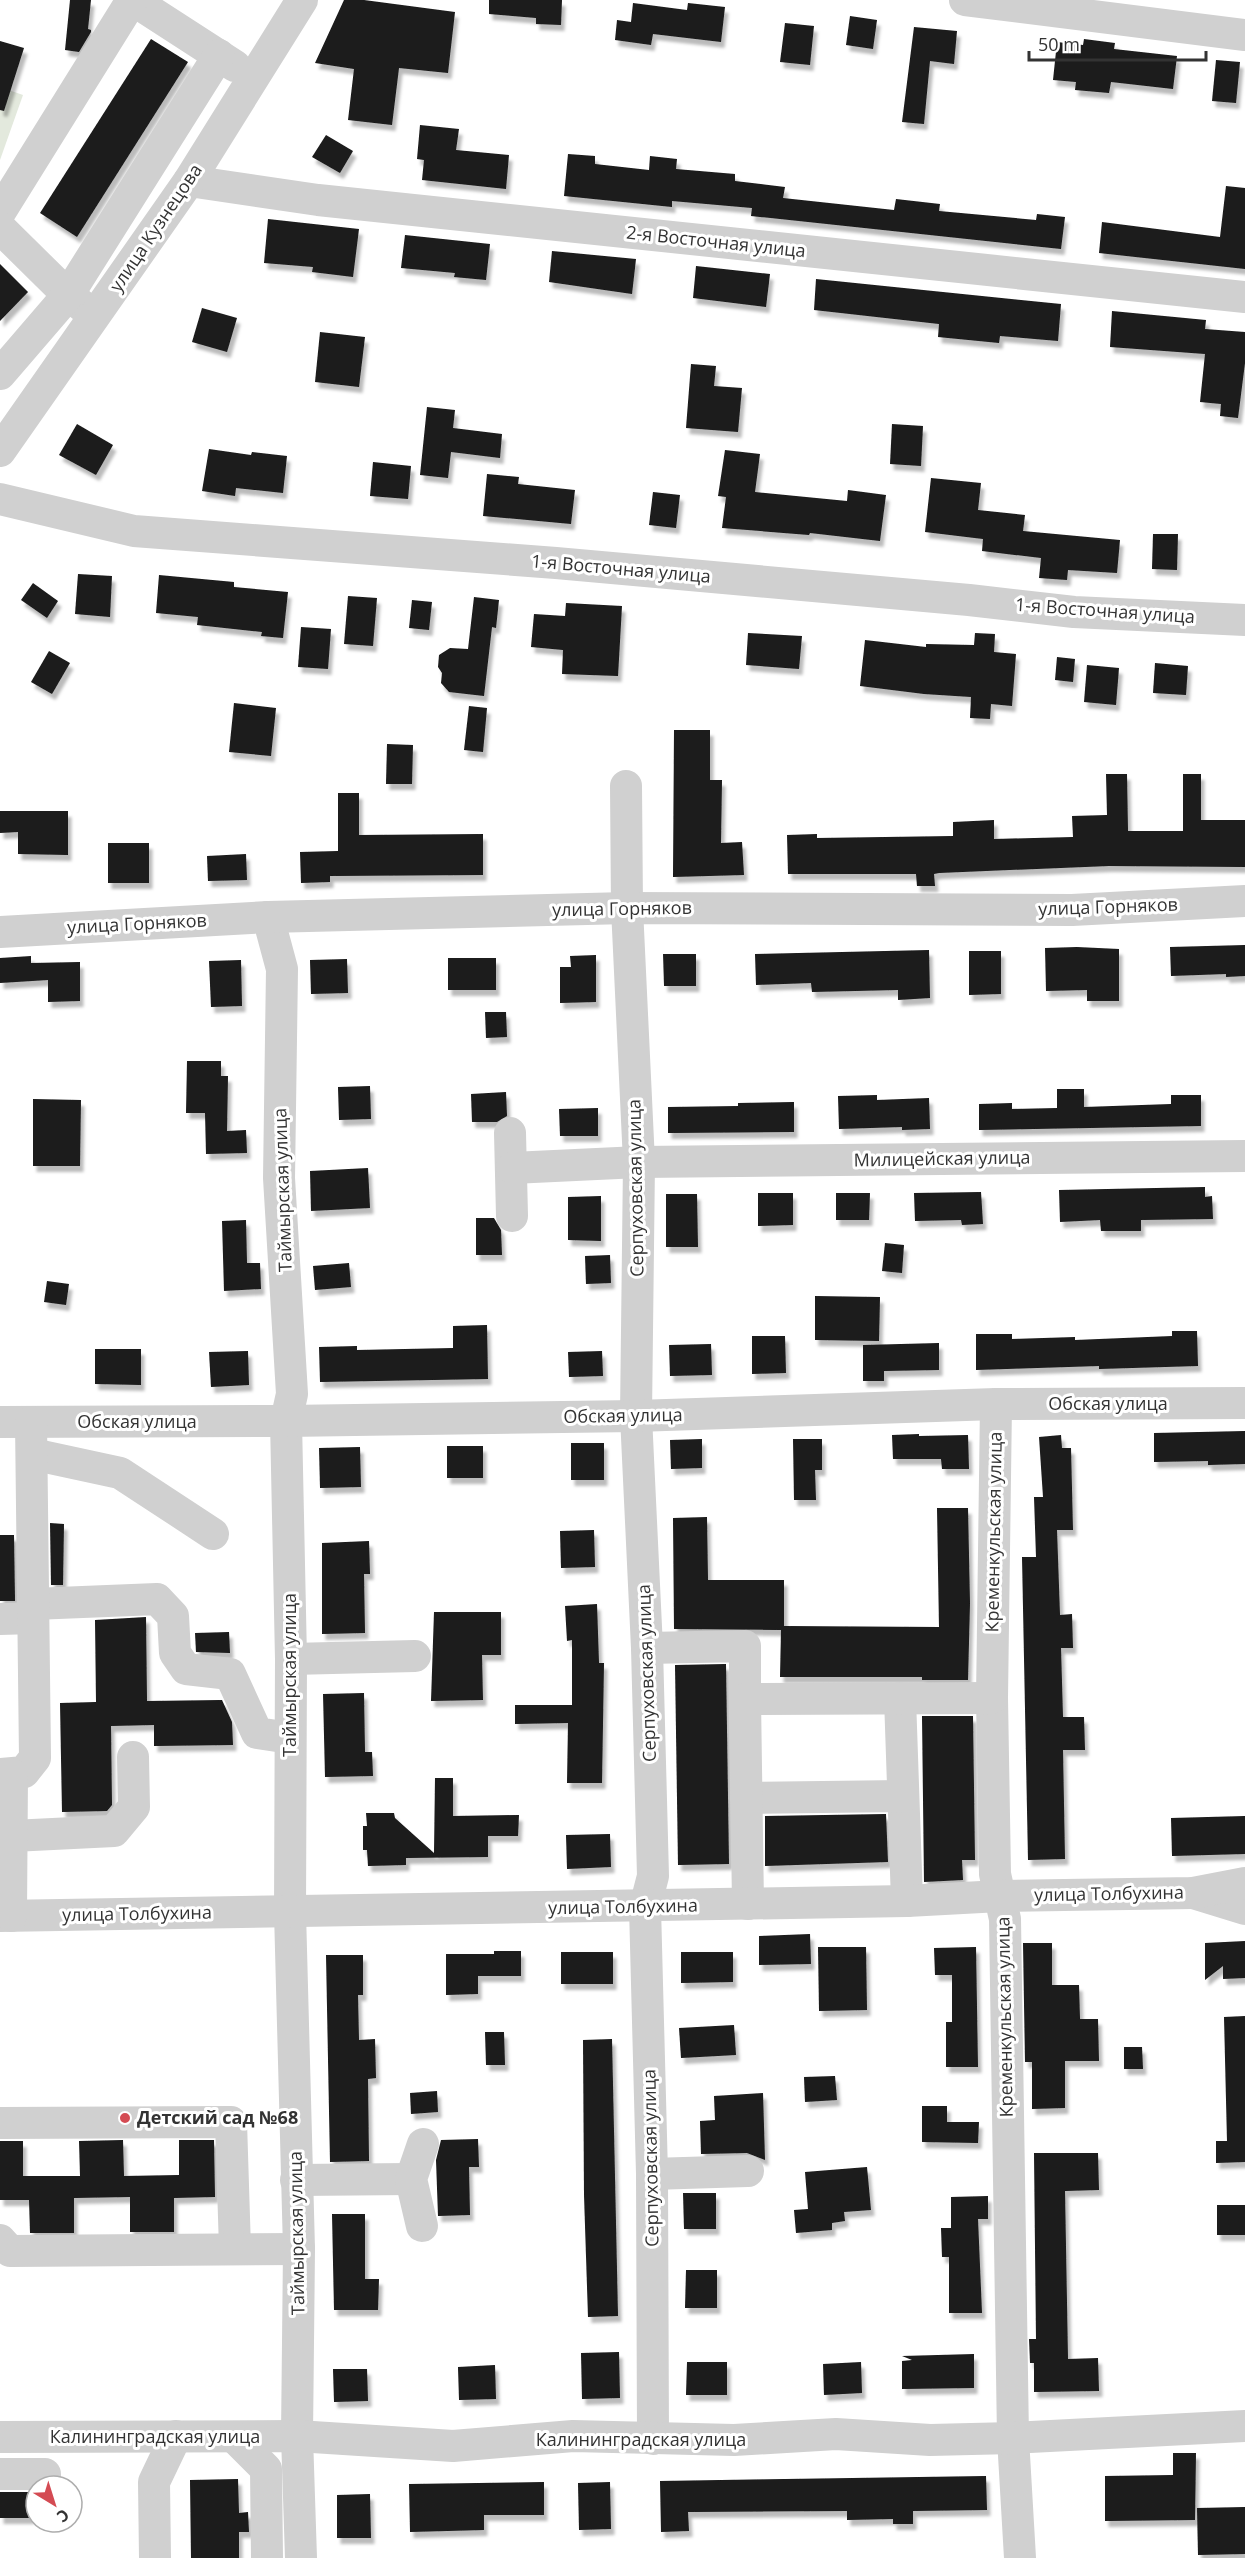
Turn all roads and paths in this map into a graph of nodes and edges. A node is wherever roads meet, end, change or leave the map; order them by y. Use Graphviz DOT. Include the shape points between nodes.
graph roads {
  1 [pos="132,0"];
  2 [pos="302,0"];
  3 [pos="965,0"];
  4 [pos="1245,35"];
  5 [pos="219,55"];
  6 [pos="253,79"];
  7 [pos="189,181"];
  8 [pos="0,212"];
  9 [pos="0,228"];
  10 [pos="68,295"];
  11 [pos="1245,297"];
  12 [pos="96,316"];
  13 [pos="0,374"];
  14 [pos="0,451"];
  15 [pos="0,499"];
  16 [pos="1245,620"];
  17 [pos="626,786"];
  18 [pos="1245,902"];
  19 [pos="627,908"];
  20 [pos="268,917"];
  21 [pos="0,932"];
  22 [pos="510,1133"];
  23 [pos="1245,1156"];
  24 [pos="639,1162"];
  25 [pos="512,1168"];
  26 [pos="512,1216"];
  27 [pos="1245,1403"];
  28 [pos="996,1404"];
  29 [pos="636,1416"];
  30 [pos="286,1421"];
  31 [pos="0,1422"];
  32 [pos="31,1422"];
  33 [pos="32,1454"];
  34 [pos="213,1534"];
  35 [pos="33,1611"];
  36 [pos="0,1619"];
  37 [pos="647,1648"];
  38 [pos="415,1656"];
  39 [pos="291,1659"];
  40 [pos="900,1698"];
  41 [pos="992,1698"];
  42 [pos="745,1699"];
  43 [pos="290,1738"];
  44 [pos="133,1757"];
  45 [pos="6,1774"];
  46 [pos="903,1796"];
  47 [pos="746,1798"];
  48 [pos="12,1836"];
  49 [pos="1245,1883"];
  50 [pos="1194,1893"];
  51 [pos="1000,1896"];
  52 [pos="907,1901"];
  53 [pos="748,1904"];
  54 [pos="645,1907"];
  55 [pos="1245,1909"];
  56 [pos="290,1912"];
  57 [pos="5,1916"];
  58 [pos="0,2123"];
  59 [pos="423,2144"];
  60 [pos="748,2171"];
  61 [pos="652,2174"];
  62 [pos="411,2179"];
  63 [pos="296,2180"];
  64 [pos="422,2226"];
  65 [pos="0,2240"];
  66 [pos="235,2249"];
  67 [pos="299,2249"];
  68 [pos="1245,2426"];
  69 [pos="176,2436"];
  70 [pos="297,2436"];
  71 [pos="0,2437"];
  72 [pos="234,2437"];
  73 [pos="1013,2438"];
  74 [pos="653,2439"];
  75 [pos="0,2474"];
  76 [pos="24,2474"];
  77 [pos="155,2558"];
  78 [pos="267,2558"];
  79 [pos="302,2558"];
  80 [pos="1020,2558"];
  1 -- 5 [label="street"];
  1 -- 8 [label="street"];
  2 -- 6 [label="street, улица Кузнецова"];
  3 -- 4 [label="street"];
  5 -- 6 [label="street"];
  5 -- 10 [label="street"];
  6 -- 7 [label="street, улица Кузнецова"];
  7 -- 11 [label="street, 2-я Восточная улица" via="318,200"];
  7 -- 12 [label="street, улица Кузнецова"];
  9 -- 10 [label="street"];
  10 -- 12 [label="street"];
  10 -- 13 [label="street"];
  12 -- 14 [label="street, улица Кузнецова"];
  15 -- 16 [label="street, 1-я Восточная улица" via="134,531 555,563 1074,612"];
  17 -- 19 [label="street, Серпуховская улица"];
  18 -- 19 [label="street, улица Горняков" via="1072,910"];
  19 -- 20 [label="street, улица Горняков"];
  19 -- 24 [label="street, Серпуховская улица"];
  20 -- 21 [label="street, улица Горняков"];
  20 -- 30 [label="street, Таймырская улица" via="282,969 279,1178 291,1394"];
  22 -- 25 [label="street"];
  23 -- 24 [label="street, Милицейская улица"];
  24 -- 25 [label="street, Милицейская улица"];
  24 -- 29 [label="street, Серпуховская улица"];
  25 -- 26 [label="street"];
  27 -- 28 [label="street, Обская улица"];
  28 -- 29 [label="street, Обская улица"];
  28 -- 41 [label="street, Кременкульская улица"];
  29 -- 30 [label="street, Обская улица"];
  29 -- 37 [label="street, Серпуховская улица"];
  30 -- 32 [label="street, Обская улица"];
  30 -- 39 [label="street, Таймырская улица"];
  31 -- 32 [label="street, Обская улица"];
  32 -- 33 [label="street"];
  33 -- 34 [label="street" via="120,1473"];
  33 -- 35 [label="street"];
  35 -- 36 [label="street"];
  35 -- 43 [label="street" via="157,1599 173,1616 175,1653 186,1669 230,1674 257,1733"];
  35 -- 45 [label="street" via="35,1758 24,1772"];
  37 -- 42 [label="street" via="745,1646"];
  37 -- 54 [label="street, Серпуховская улица" via="653,1876"];
  38 -- 39 [label="street"];
  39 -- 43 [label="street, Таймырская улица"];
  40 -- 41 [label="street"];
  40 -- 42 [label="street"];
  40 -- 46 [label="street"];
  41 -- 51 [label="street, Кременкульская улица" via="995,1874"];
  42 -- 47 [label="street"];
  43 -- 56 [label="street, Таймырская улица"];
  44 -- 48 [label="street" via="134,1807 114,1831"];
  45 -- 48 [label="street"];
  46 -- 47 [label="street"];
  46 -- 52 [label="street"];
  47 -- 53 [label="street"];
  48 -- 57 [label="street"];
  49 -- 50 [label="street, улица Толбухина"];
  50 -- 51 [label="street, улица Толбухина"];
  50 -- 55 [label="street"];
  51 -- 52 [label="street, улица Толбухина"];
  51 -- 73 [label="street, Кременкульская улица" via="1005,1919"];
  52 -- 53 [label="street, улица Толбухина"];
  53 -- 54 [label="street, улица Толбухина"];
  54 -- 56 [label="street, улица Толбухина"];
  54 -- 61 [label="street, Серпуховская улица"];
  56 -- 57 [label="street, улица Толбухина"];
  56 -- 63 [label="street, Таймырская улица"];
  58 -- 66 [label="street" via="231,2122"];
  59 -- 62 [label="street"];
  60 -- 61 [label="street"];
  61 -- 74 [label="street, Серпуховская улица"];
  62 -- 63 [label="street"];
  62 -- 64 [label="street"];
  63 -- 67 [label="street, Таймырская улица"];
  65 -- 66 [label="street" via="10,2251"];
  66 -- 67 [label="street"];
  67 -- 70 [label="street, Таймырская улица"];
  68 -- 73 [label="street, Калининградская улица"];
  69 -- 71 [label="street, Калининградская улица"];
  69 -- 72 [label="street, Калининградская улица"];
  69 -- 77 [label="street" via="154,2482"];
  70 -- 72 [label="street, Калининградская улица"];
  70 -- 74 [label="street, Калининградская улица" via="453,2446 573,2436"];
  70 -- 79 [label="street, Таймырская улица"];
  72 -- 78 [label="street" via="266,2469"];
  73 -- 74 [label="street, Калининградская улица" via="930,2440 836,2434 734,2440"];
  73 -- 80 [label="street, Кременкульская улица"];
  75 -- 76 [label="street"];
}
